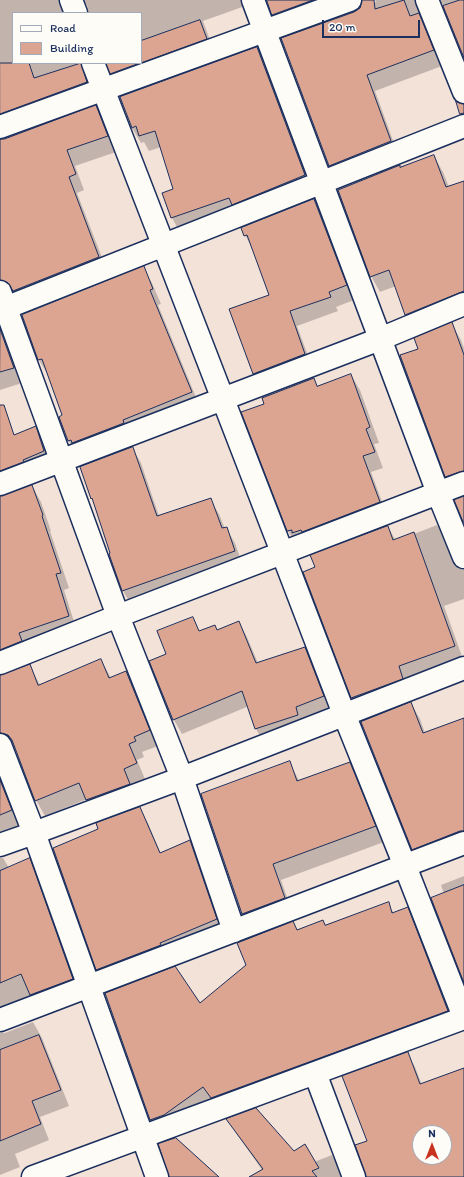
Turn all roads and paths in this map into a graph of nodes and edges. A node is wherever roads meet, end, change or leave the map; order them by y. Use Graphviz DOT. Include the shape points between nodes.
graph roads {
  1 [pos="71,0"];
  2 [pos="253,0"];
  3 [pos="350,0"];
  4 [pos="427,0"];
  5 [pos="76,12"];
  6 [pos="265,32"];
  7 [pos="93,64"];
  8 [pos="103,90"];
  9 [pos="464,92"];
  10 [pos="464,126"];
  11 [pos="0,128"];
  12 [pos="321,182"];
  13 [pos="163,245"];
  14 [pos="2,304"];
  15 [pos="464,304"];
  16 [pos="380,338"];
  17 [pos="223,399"];
  18 [pos="62,460"];
  19 [pos="464,483"];
  20 [pos="0,484"];
  21 [pos="438,493"];
  22 [pos="282,552"];
  23 [pos="464,557"];
  24 [pos="118,616"];
  25 [pos="0,663"];
  26 [pos="464,668"];
  27 [pos="344,714"];
  28 [pos="0,745"];
  29 [pos="182,778"];
  30 [pos="34,834"];
  31 [pos="464,843"];
  32 [pos="0,845"];
  33 [pos="405,866"];
  34 [pos="234,931"];
  35 [pos="88,986"];
  36 [pos="464,1018"];
  37 [pos="0,1020"];
  38 [pos="315,1073"];
  39 [pos="143,1137"];
  40 [pos="33,1177"];
  41 [pos="157,1177"];
  42 [pos="354,1177"];
  1 -- 5 [label="street"];
  2 -- 6 [label="street"];
  3 -- 6 [label="street"];
  4 -- 9 [label="street"];
  6 -- 8 [label="street"];
  6 -- 12 [label="street"];
  7 -- 8 [label="street"];
  8 -- 11 [label="street"];
  8 -- 13 [label="street"];
  10 -- 12 [label="street"];
  12 -- 13 [label="street"];
  12 -- 16 [label="street"];
  13 -- 14 [label="street"];
  13 -- 17 [label="street"];
  14 -- 18 [label="street"];
  15 -- 16 [label="street"];
  16 -- 17 [label="street"];
  16 -- 21 [label="street"];
  17 -- 18 [label="street"];
  17 -- 22 [label="street"];
  18 -- 20 [label="street"];
  18 -- 24 [label="street"];
  19 -- 21 [label="street"];
  21 -- 22 [label="street"];
  21 -- 23 [label="street"];
  22 -- 24 [label="street"];
  22 -- 27 [label="street"];
  24 -- 25 [label="street"];
  24 -- 29 [label="street"];
  26 -- 27 [label="street"];
  27 -- 29 [label="street"];
  27 -- 33 [label="street"];
  28 -- 30 [label="street"];
  29 -- 30 [label="street"];
  29 -- 34 [label="street"];
  30 -- 32 [label="street"];
  30 -- 35 [label="street"];
  31 -- 33 [label="street"];
  33 -- 34 [label="street"];
  33 -- 36 [label="street"];
  34 -- 35 [label="street"];
  35 -- 37 [label="street"];
  35 -- 39 [label="street"];
  36 -- 38 [label="street"];
  38 -- 39 [label="street"];
  38 -- 42 [label="street"];
  39 -- 40 [label="street"];
  39 -- 41 [label="street"];
}
